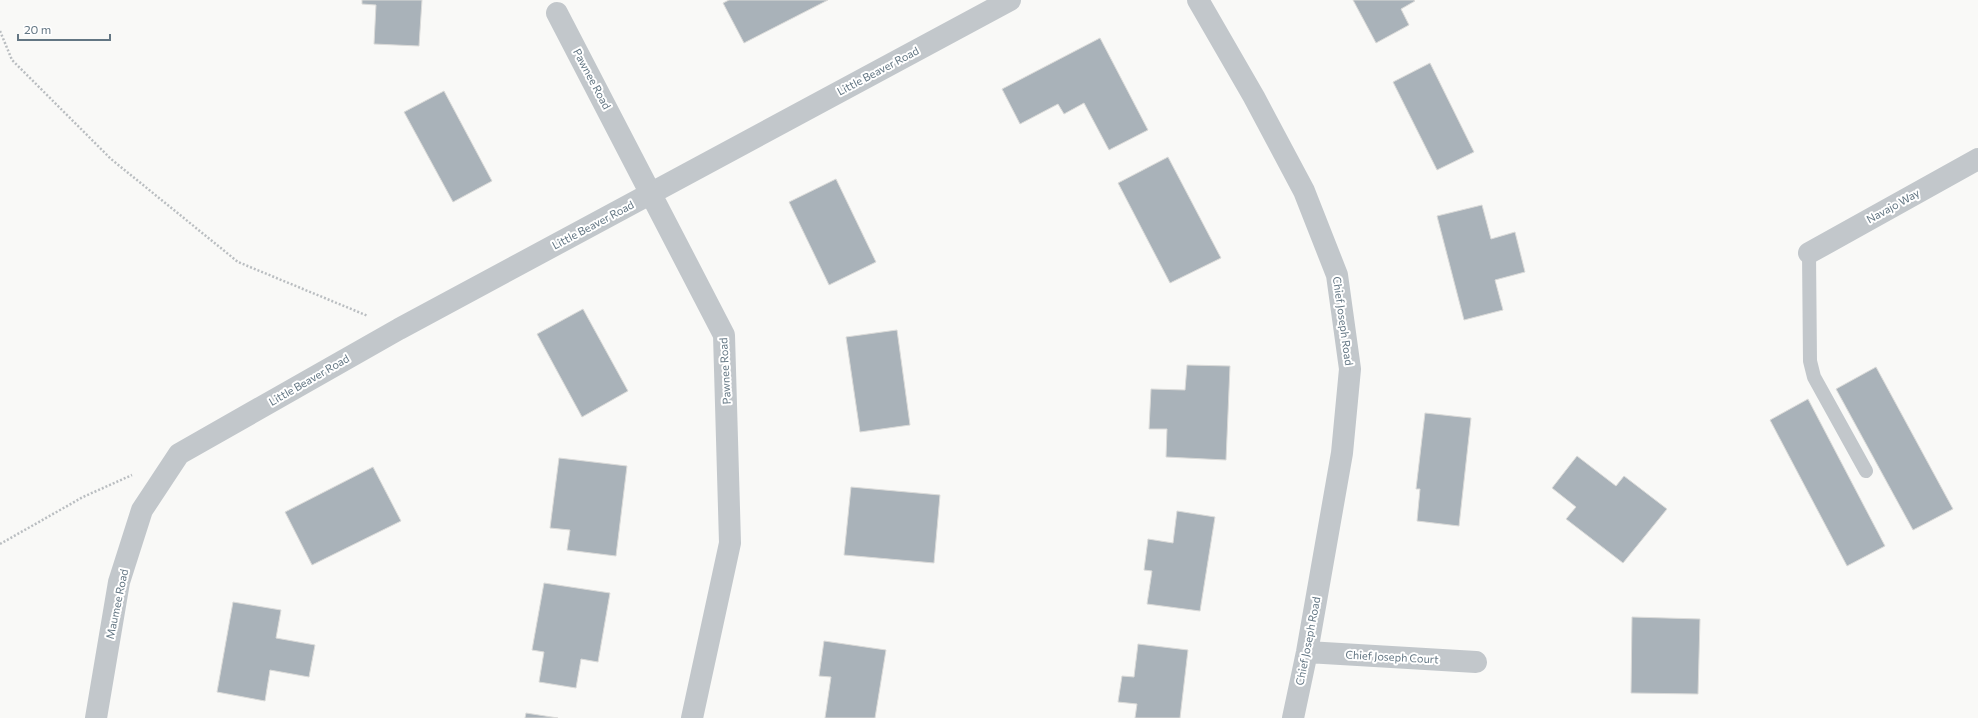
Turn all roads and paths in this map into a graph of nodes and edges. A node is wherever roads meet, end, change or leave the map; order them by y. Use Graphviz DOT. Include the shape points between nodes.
graph roads {
  1 [pos="1010,0"];
  2 [pos="1198,0"];
  3 [pos="557,13"];
  4 [pos="0,31"];
  5 [pos="1978,159"];
  6 [pos="652,193"];
  7 [pos="1809,253"];
  8 [pos="399,329"];
  9 [pos="179,454"];
  10 [pos="1866,471"];
  11 [pos="138,472"];
  12 [pos="0,544"];
  13 [pos="1307,652"];
  14 [pos="1476,662"];
  15 [pos="96,718"];
  16 [pos="692,718"];
  17 [pos="1293,718"];
  1 -- 6 [label="street, Little Beaver Road"];
  2 -- 13 [label="street, Chief Joseph Road" via="1304,191 1337,275 1350,369 1342,453"];
  3 -- 6 [label="street, Pawnee Road"];
  4 -- 8 [label="path" via="12,60 110,159 238,262"];
  5 -- 7 [label="street, Navajo Way"];
  6 -- 8 [label="street, Little Beaver Road"];
  6 -- 16 [label="street, Pawnee Road" via="724,335 730,543"];
  7 -- 10 [label="lane" via="1810,361 1814,377"];
  8 -- 9 [label="street, Little Beaver Road"];
  9 -- 15 [label="street, Maumee Road" via="142,510 119,582"];
  11 -- 12 [label="path" via="83,497"];
  13 -- 14 [label="street, Chief Joseph Court"];
  13 -- 17 [label="street, Chief Joseph Road"];
}
